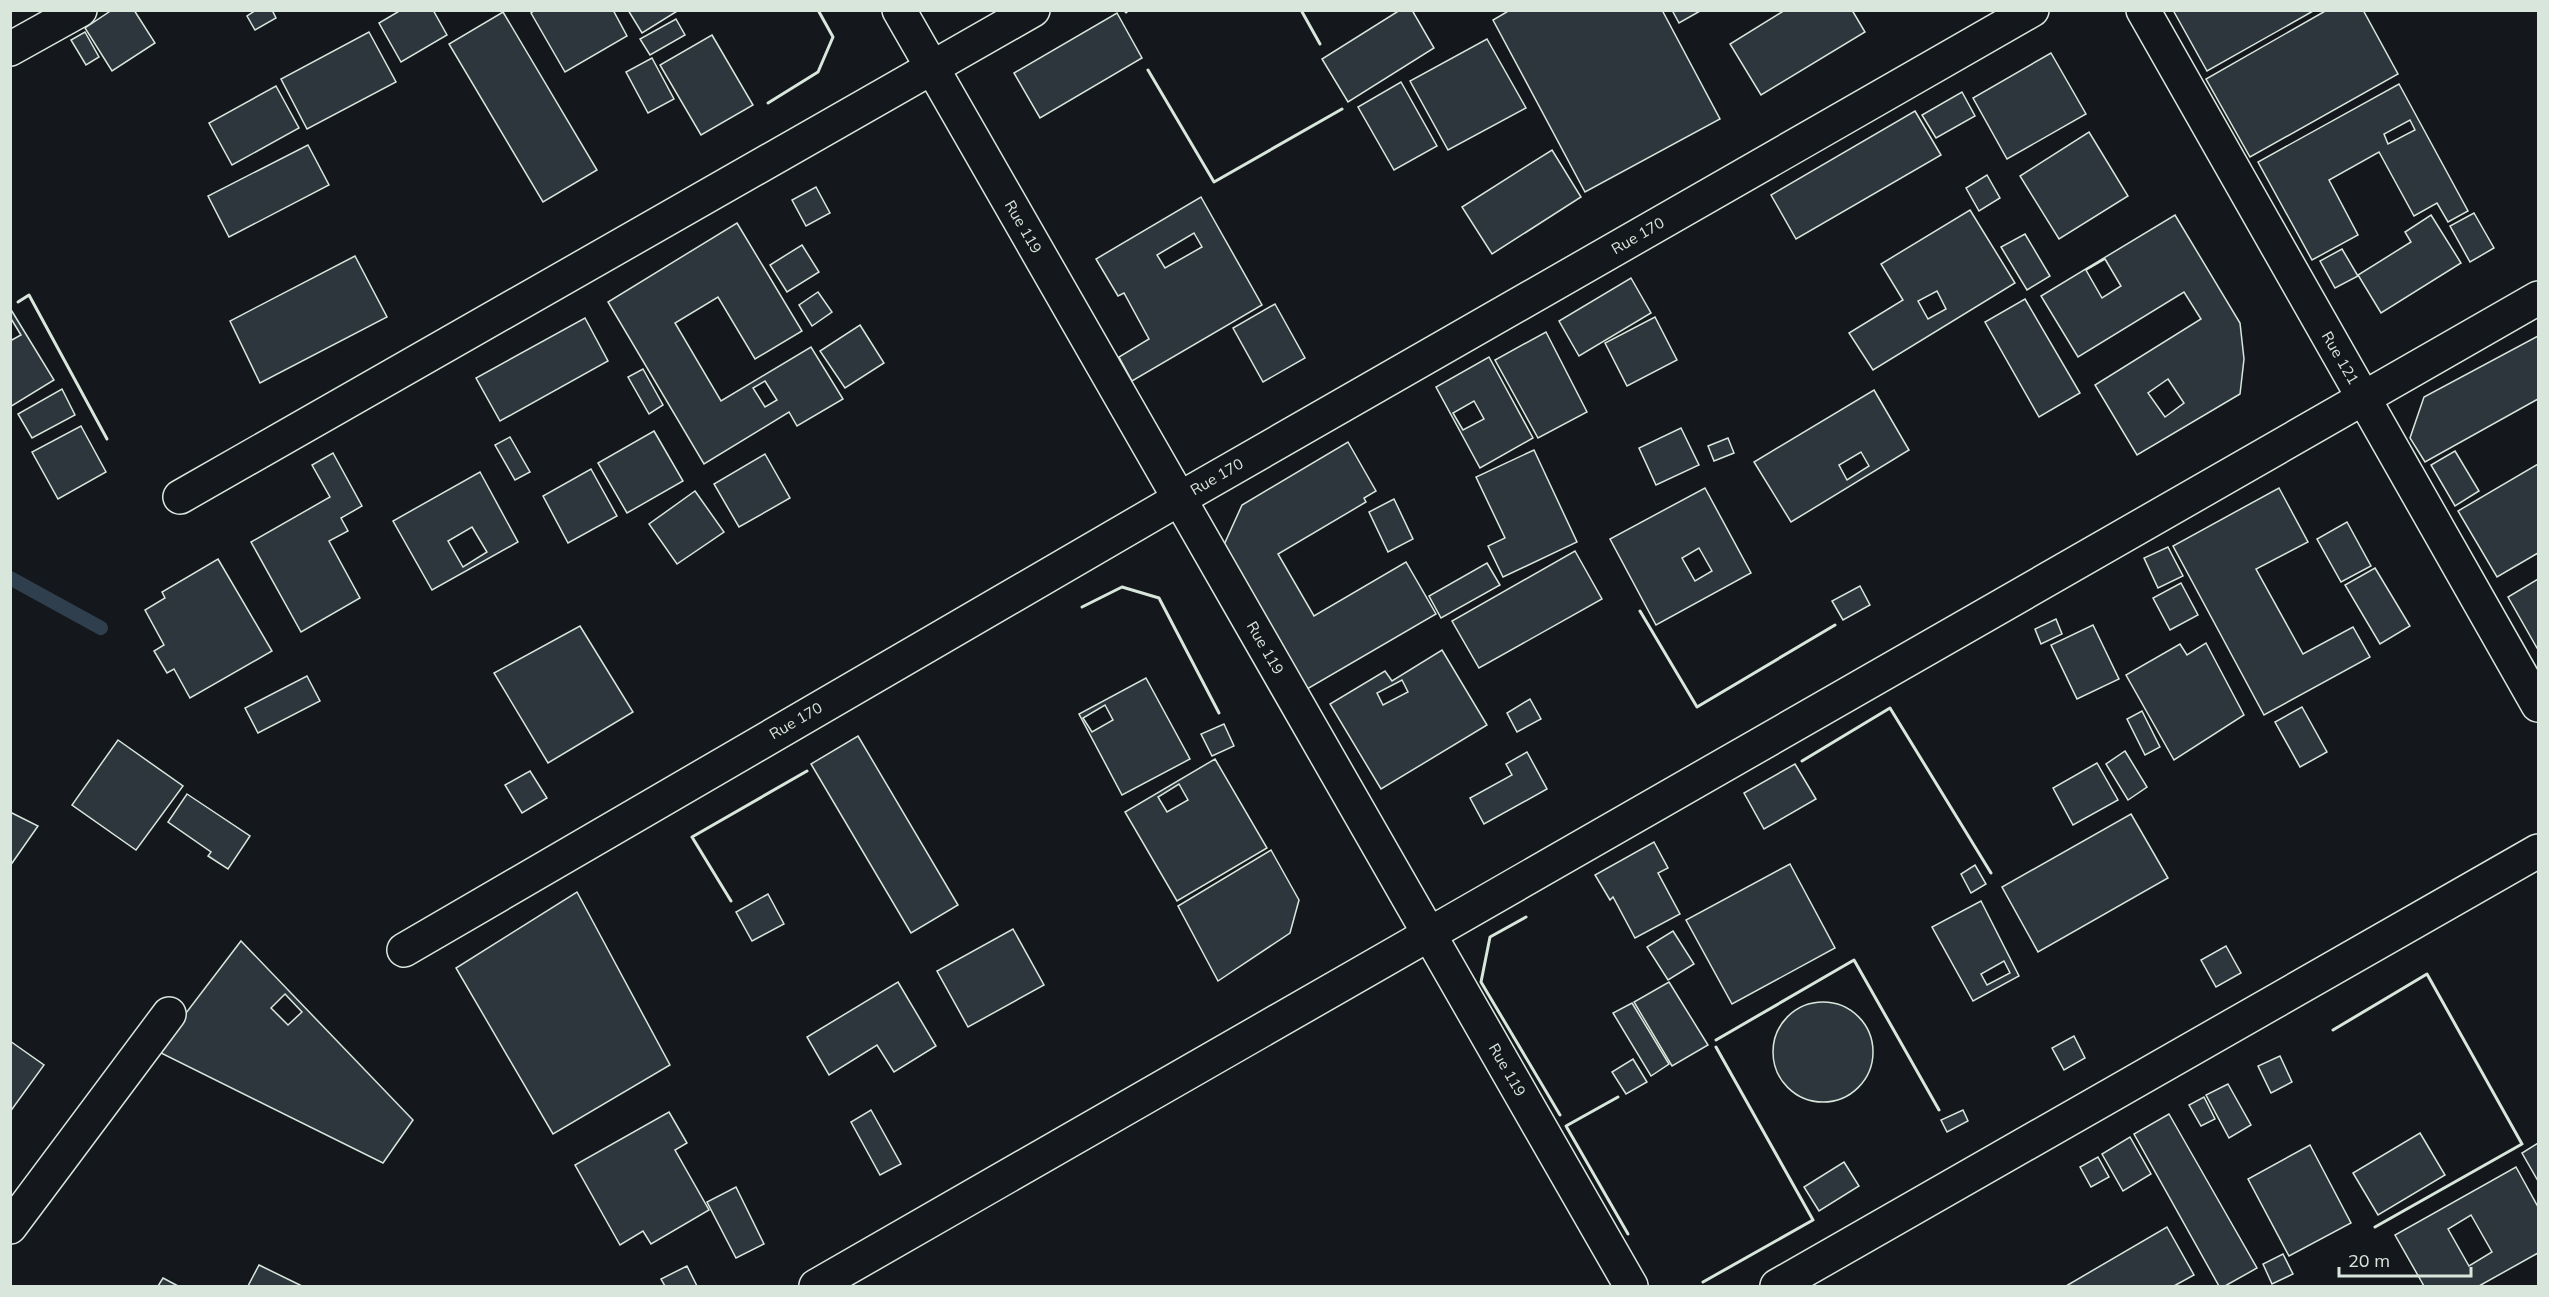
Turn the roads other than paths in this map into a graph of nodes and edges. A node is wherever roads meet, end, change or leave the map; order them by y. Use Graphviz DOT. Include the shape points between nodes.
graph roads {
  1 [pos="80,10"];
  2 [pos="899,10"];
  3 [pos="1033,10"];
  4 [pos="2032,10"];
  5 [pos="2143,10"];
  6 [pos="10,49"];
  7 [pos="932,68"];
  8 [pos="2538,298"];
  9 [pos="2364,399"];
  10 [pos="180,497"];
  11 [pos="1179,499"];
  12 [pos="2538,705"];
  13 [pos="2538,851"];
  14 [pos="1429,935"];
  15 [pos="404,950"];
  16 [pos="168,1014"];
  17 [pos="10,1227"];
  18 [pos="816,1287"];
  19 [pos="1631,1287"];
  20 [pos="1777,1287"];
  1 -- 6 [label="street"];
  2 -- 7 [label="street, Rue 119"];
  3 -- 7 [label="street"];
  4 -- 11 [label="street, Rue 170"];
  5 -- 9 [label="street, Rue 121"];
  7 -- 10 [label="street"];
  7 -- 11 [label="street, Rue 119"];
  8 -- 9 [label="street"];
  9 -- 12 [label="street, Rue 121"];
  9 -- 14 [label="street"];
  11 -- 14 [label="street, Rue 119"];
  11 -- 15 [label="street, Rue 170"];
  13 -- 20 [label="street"];
  14 -- 18 [label="street"];
  14 -- 19 [label="street, Rue 119"];
  16 -- 17 [label="street"];
}
